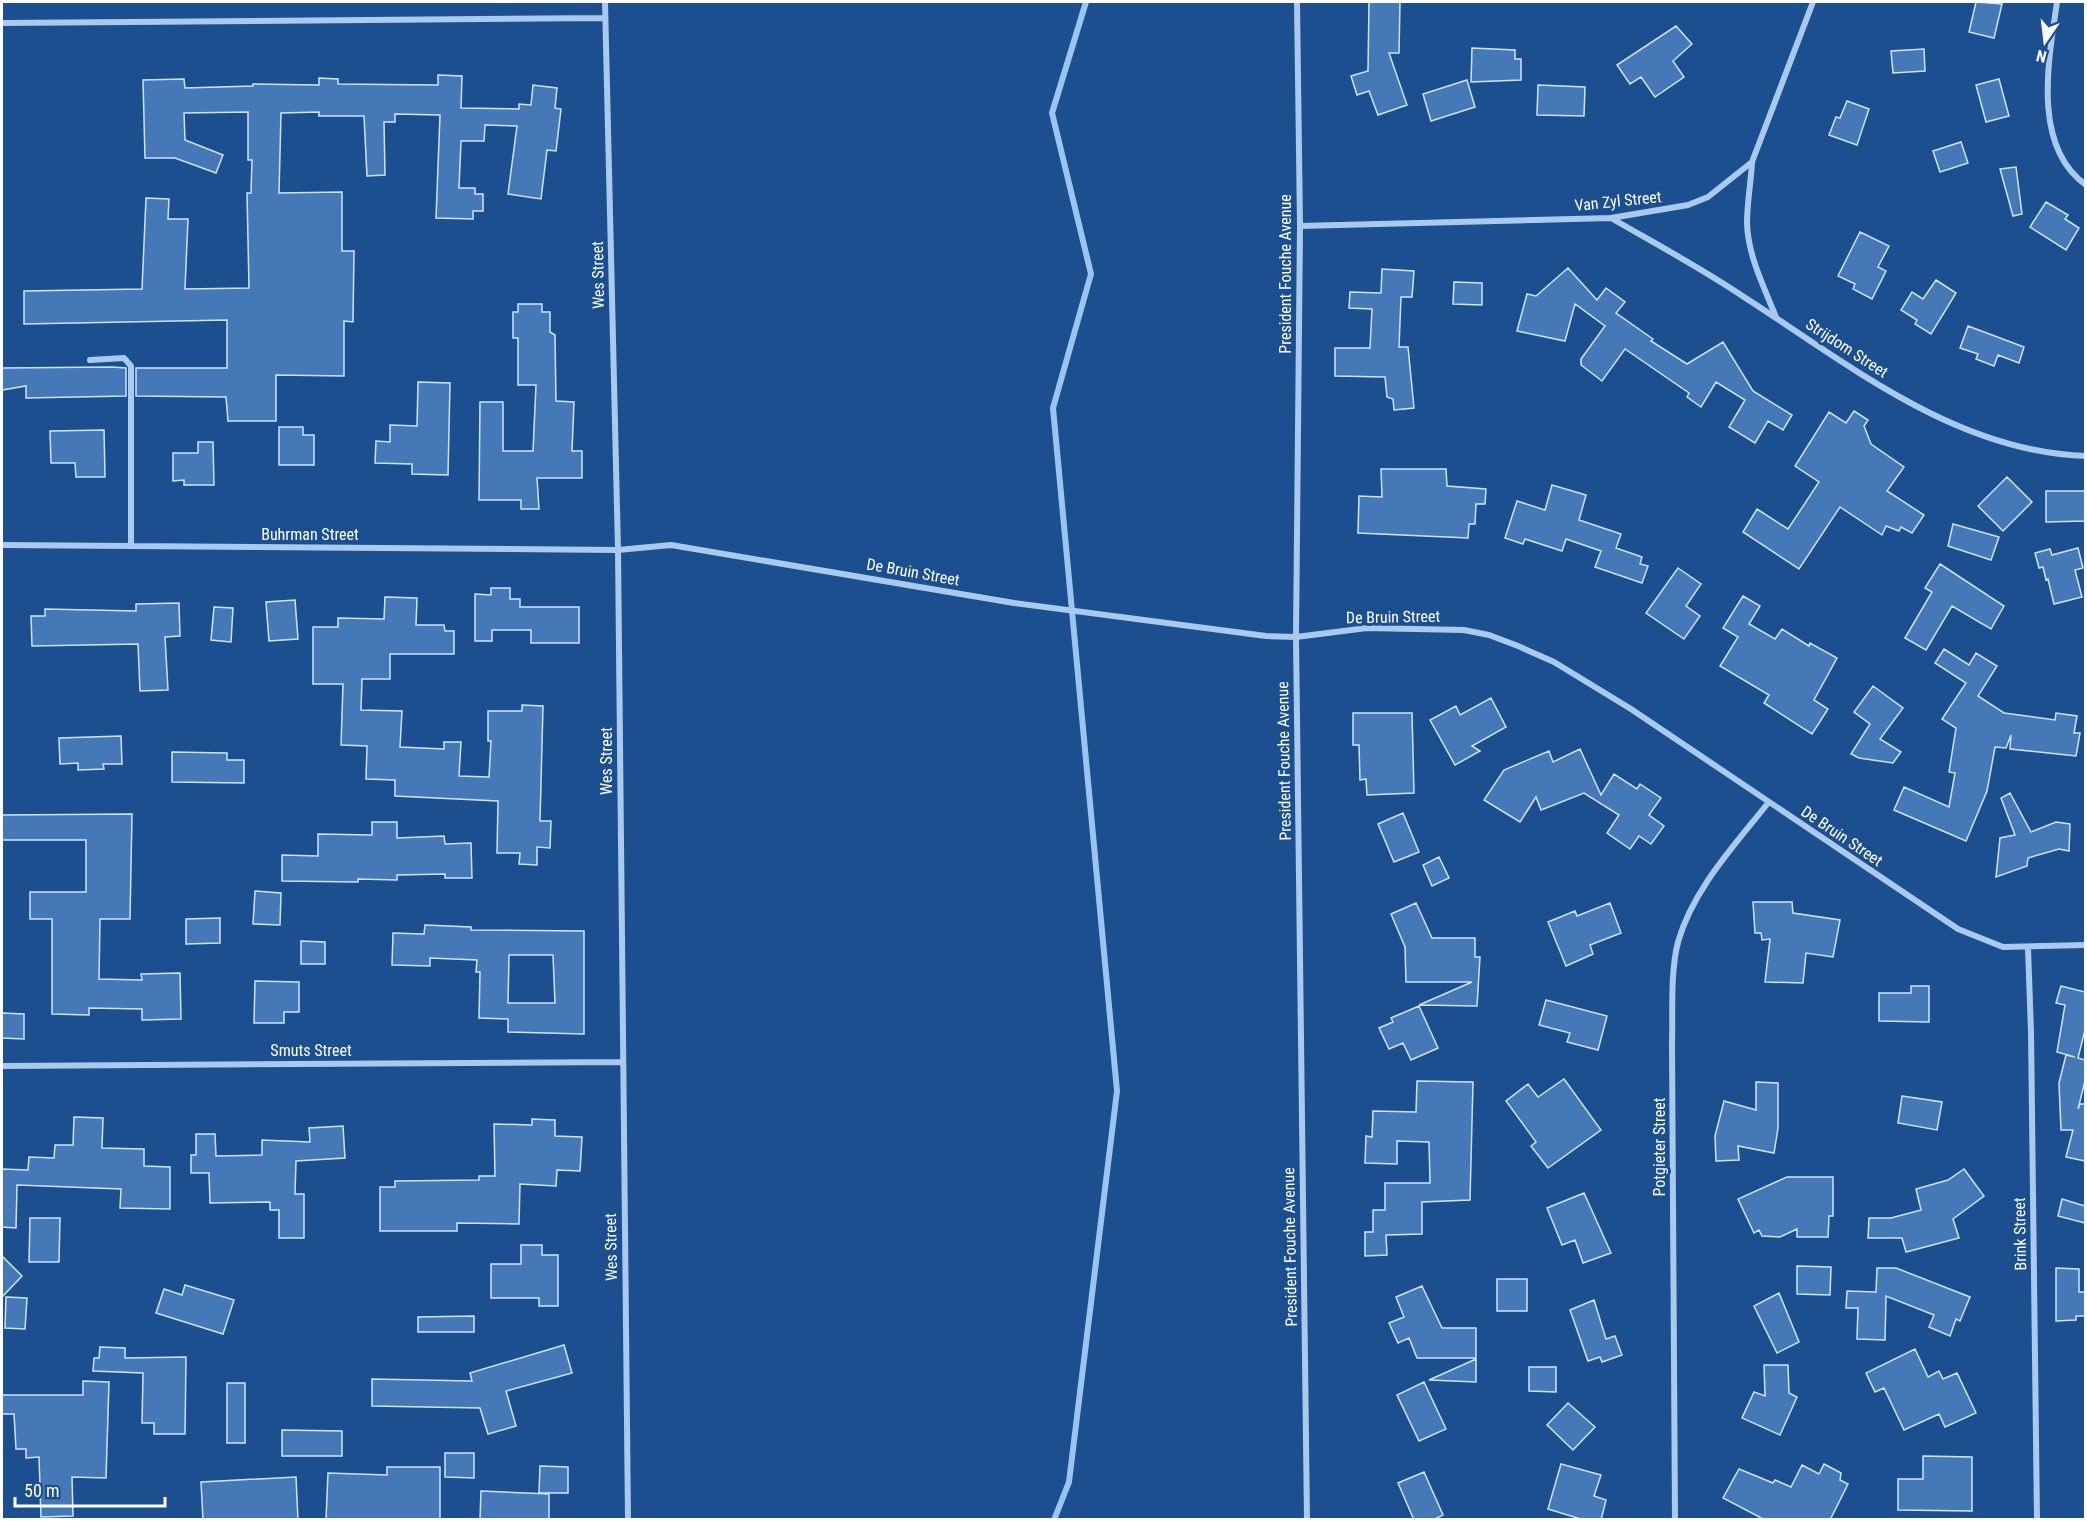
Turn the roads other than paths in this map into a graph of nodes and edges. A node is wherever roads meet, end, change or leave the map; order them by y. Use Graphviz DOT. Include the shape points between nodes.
graph roads {
  1 [pos="605,2"];
  2 [pos="1297,2"];
  3 [pos="1813,2"];
  4 [pos="2057,2"];
  5 [pos="605,18"];
  6 [pos="2,23"];
  7 [pos="1752,162"];
  8 [pos="2085,185"];
  9 [pos="1611,218"];
  10 [pos="1300,226"];
  11 [pos="1777,318"];
  12 [pos="90,360"];
  13 [pos="2085,456"];
  14 [pos="2,546"];
  15 [pos="131,546"];
  16 [pos="618,550"];
  17 [pos="1296,637"];
  18 [pos="1768,802"];
  19 [pos="2085,945"];
  20 [pos="2028,948"];
  21 [pos="622,1062"];
  22 [pos="2,1066"];
  23 [pos="628,1520"];
  24 [pos="1307,1520"];
  25 [pos="1675,1520"];
  26 [pos="2037,1520"];
  1 -- 5 [label="street, Wes Street"];
  2 -- 10 [label="street, President Fouche Avenue"];
  3 -- 7 [label="street, Van Zyl Street"];
  4 -- 8 [label="street" via="2047,74 2048,112 2068,171"];
  5 -- 6 [label="street"];
  5 -- 16 [label="street, Wes Street"];
  7 -- 9 [label="street, Van Zyl Street" via="1725,186 1688,205"];
  7 -- 11 [label="street" via="1750,243 1755,267"];
  9 -- 10 [label="street, Van Zyl Street"];
  9 -- 11 [label="street, Strijdom Street"];
  10 -- 17 [label="street, President Fouche Avenue"];
  11 -- 13 [label="street, Strijdom Street" via="1888,391 1947,422 2027,448"];
  12 -- 15 [label="street" via="124,358 131,366"];
  14 -- 15 [label="street, Buhrman Street"];
  15 -- 16 [label="street, Buhrman Street"];
  16 -- 17 [label="street, De Bruin Street" via="671,545 1051,607"];
  16 -- 21 [label="street, Wes Street"];
  17 -- 18 [label="street, De Bruin Street" via="1367,628 1489,634 1554,662"];
  17 -- 24 [label="street, President Fouche Avenue"];
  18 -- 20 [label="street, De Bruin Street" via="1958,929 2003,947"];
  18 -- 25 [label="street, Potgieter Street" via="1699,895 1678,943 1674,967"];
  19 -- 20 [label="street, De Bruin Street"];
  20 -- 26 [label="street, Brink Street"];
  21 -- 22 [label="street, Smuts Street"];
  21 -- 23 [label="street, Wes Street"];
}
